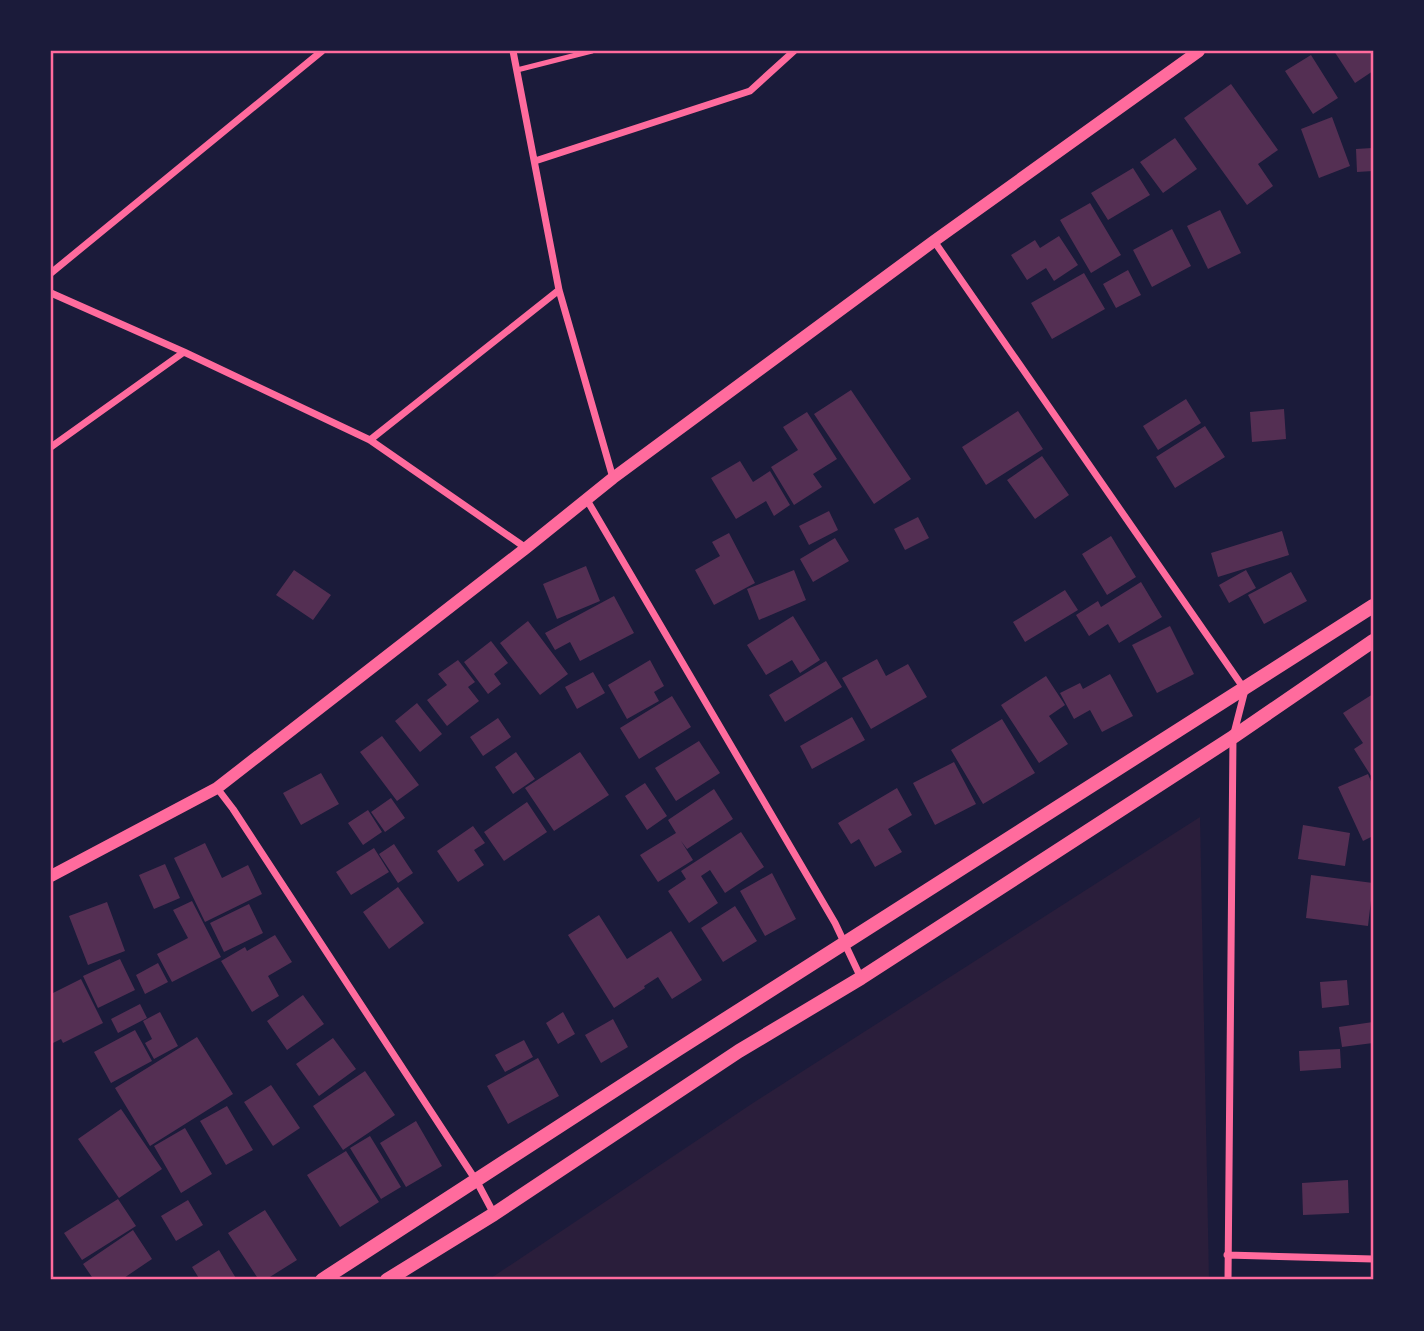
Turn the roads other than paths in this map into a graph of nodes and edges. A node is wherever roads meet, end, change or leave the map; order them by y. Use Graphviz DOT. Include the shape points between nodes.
graph roads {
  1 [pos="322,51"];
  2 [pos="513,51"];
  3 [pos="592,51"];
  4 [pos="794,51"];
  5 [pos="1199,51"];
  6 [pos="517,70"];
  7 [pos="535,161"];
  8 [pos="934,241"];
  9 [pos="51,273"];
  10 [pos="559,290"];
  11 [pos="51,293"];
  12 [pos="184,352"];
  13 [pos="370,440"];
  14 [pos="51,447"];
  15 [pos="613,478"];
  16 [pos="587,500"];
  17 [pos="526,548"];
  18 [pos="1373,606"];
  19 [pos="1373,641"];
  20 [pos="1245,690"];
  21 [pos="1233,737"];
  22 [pos="217,788"];
  23 [pos="51,876"];
  24 [pos="846,943"];
  25 [pos="861,978"];
  26 [pos="477,1182"];
  27 [pos="494,1214"];
  28 [pos="1227,1255"];
  29 [pos="1373,1259"];
  30 [pos="322,1280"];
  31 [pos="387,1280"];
  32 [pos="1228,1280"];
  1 -- 9 [label="street"];
  2 -- 6 [label="street"];
  3 -- 6 [label="lane"];
  4 -- 7 [label="street" via="750,91"];
  5 -- 8 [label="street"];
  6 -- 7 [label="street"];
  7 -- 10 [label="street"];
  8 -- 15 [label="street"];
  8 -- 20 [label="street"];
  10 -- 13 [label="street"];
  10 -- 15 [label="street"];
  11 -- 12 [label="street"];
  12 -- 13 [label="street"];
  12 -- 14 [label="street"];
  13 -- 17 [label="street"];
  15 -- 16 [label="street"];
  16 -- 17 [label="street"];
  16 -- 24 [label="street"];
  17 -- 22 [label="street"];
  18 -- 20 [label="main road"];
  19 -- 21 [label="main road"];
  20 -- 21 [label="street"];
  20 -- 24 [label="main road"];
  21 -- 25 [label="main road"];
  21 -- 28 [label="street"];
  22 -- 23 [label="street"];
  22 -- 26 [label="street"];
  24 -- 25 [label="street"];
  24 -- 26 [label="main road"];
  25 -- 27 [label="main road" via="717,1065"];
  26 -- 27 [label="street"];
  26 -- 30 [label="main road"];
  27 -- 31 [label="main road"];
  28 -- 29 [label="street"];
  28 -- 32 [label="street"];
}
